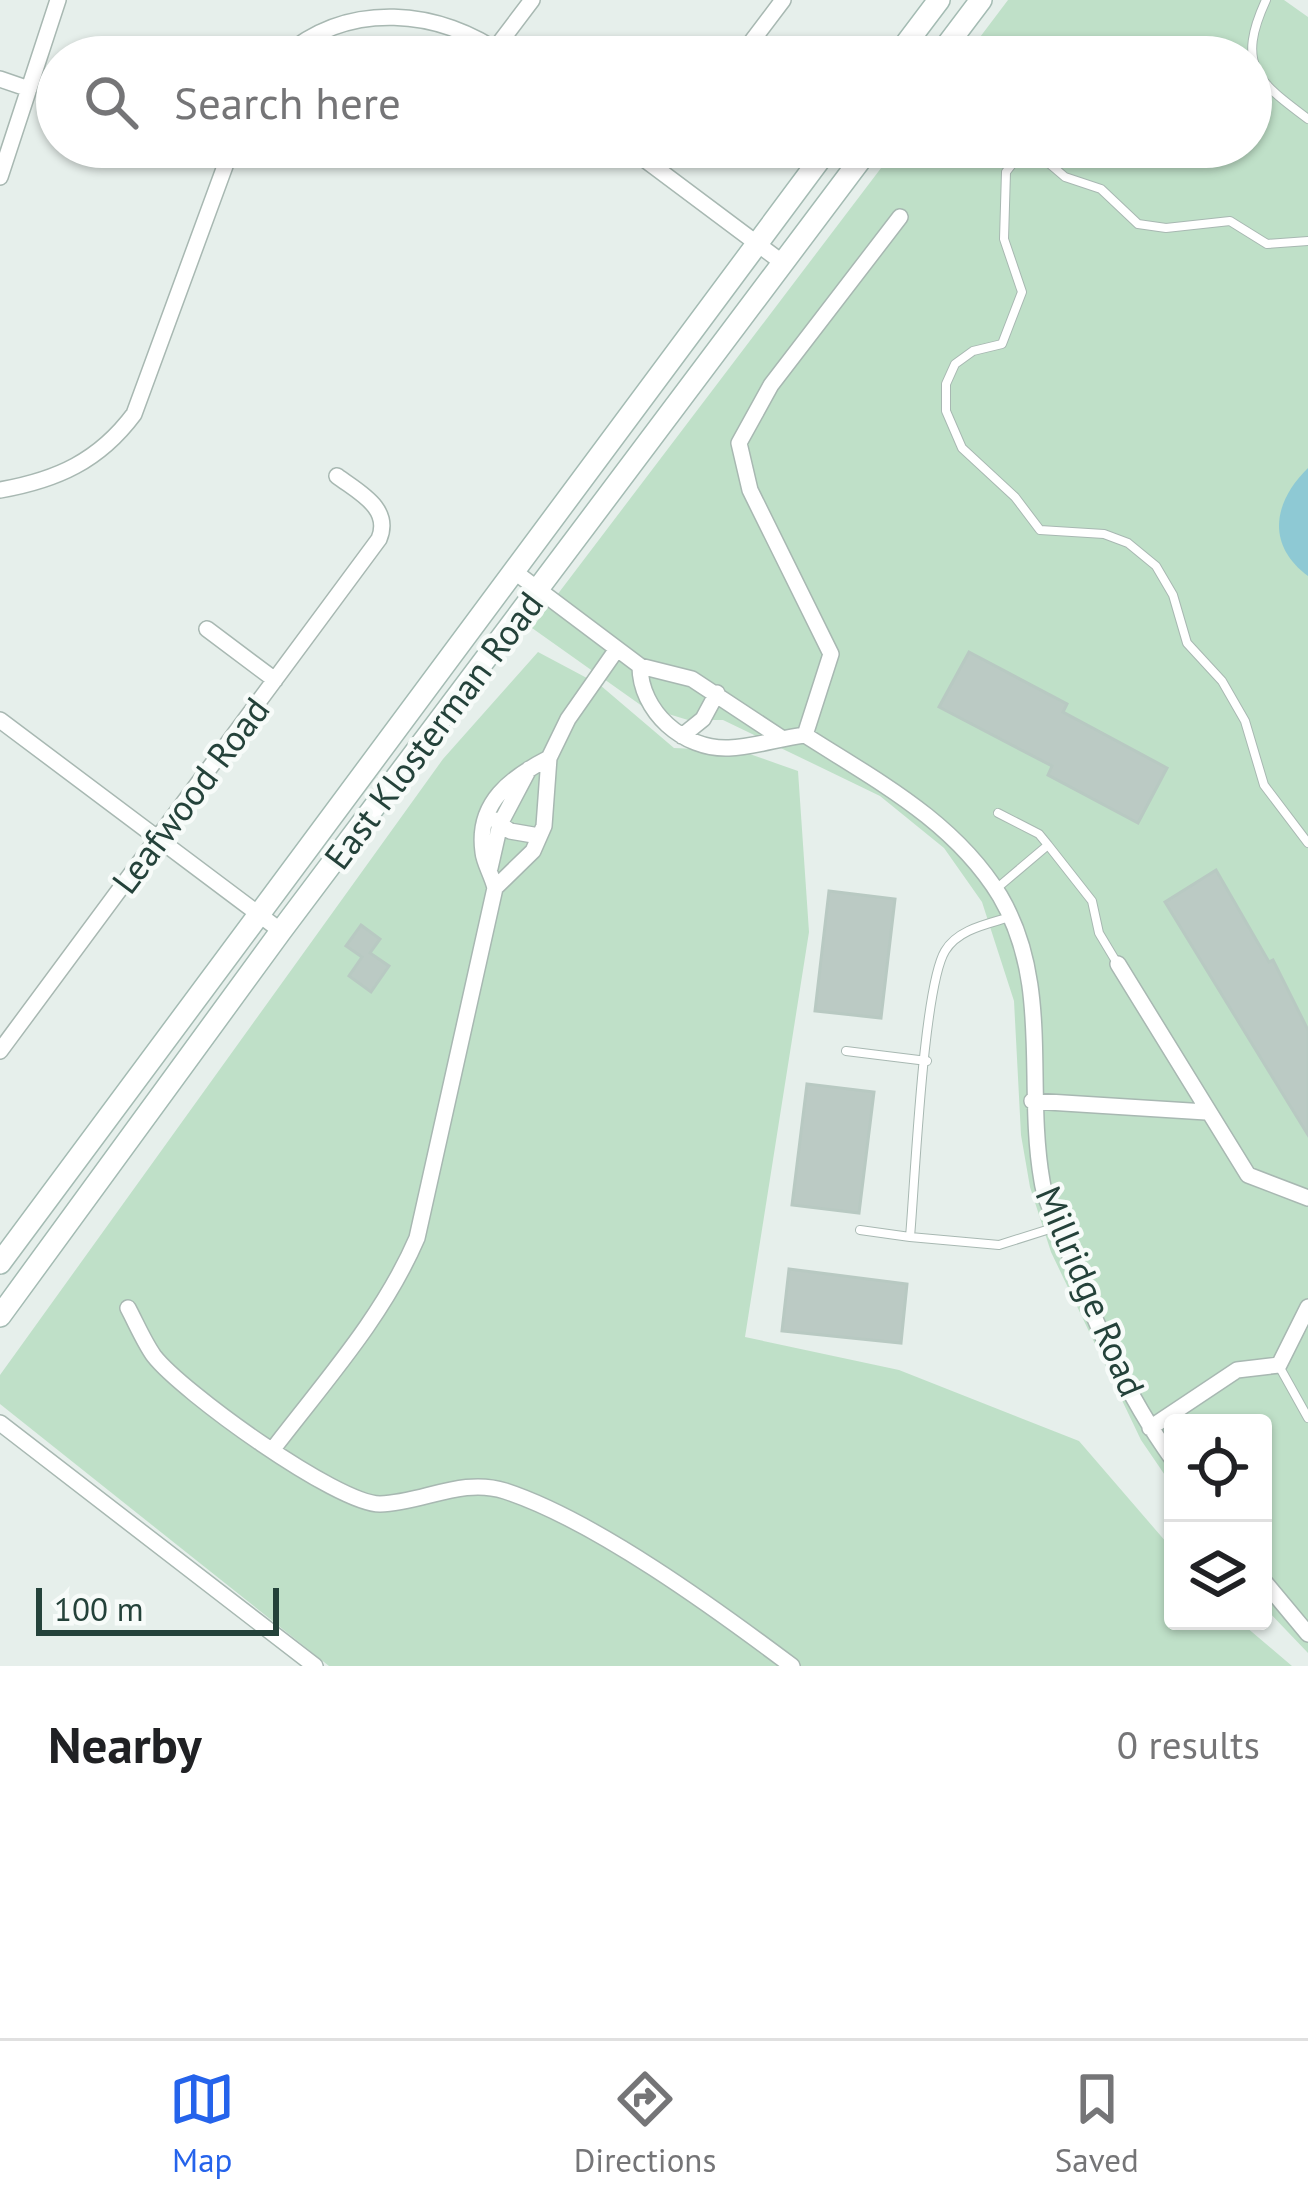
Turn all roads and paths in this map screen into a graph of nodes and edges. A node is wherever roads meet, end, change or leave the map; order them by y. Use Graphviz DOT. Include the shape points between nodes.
graph roads {
  1 [pos="58,0"];
  2 [pos="532,0"];
  3 [pos="783,0"];
  4 [pos="939,0"];
  5 [pos="981,0"];
  6 [pos="1266,0"];
  7 [pos="403,7"];
  8 [pos="46,36"];
  9 [pos="319,36"];
  10 [pos="471,36"];
  11 [pos="510,36"];
  12 [pos="756,36"];
  13 [pos="912,36"];
  14 [pos="954,36"];
  15 [pos="1254,36"];
  16 [pos="36,68"];
  17 [pos="0,80"];
  18 [pos="29,89"];
  19 [pos="1272,92"];
  20 [pos="1308,119"];
  21 [pos="224,168"];
  22 [pos="658,168"];
  23 [pos="813,168"];
  24 [pos="854,168"];
  25 [pos="1009,168"];
  26 [pos="1055,168"];
  27 [pos="0,177"];
  28 [pos="900,217"];
  29 [pos="1308,241"];
  30 [pos="757,244"];
  31 [pos="783,263"];
  32 [pos="337,476"];
  33 [pos="0,490"];
  34 [pos="515,572"];
  35 [pos="539,590"];
  36 [pos="208,628"];
  37 [pos="617,649"];
  38 [pos="640,666"];
  39 [pos="275,680"];
  40 [pos="717,693"];
  41 [pos="0,720"];
  42 [pos="805,735"];
  43 [pos="682,736"];
  44 [pos="780,737"];
  45 [pos="549,758"];
  46 [pos="998,813"];
  47 [pos="494,819"];
  48 [pos="539,836"];
  49 [pos="158,838"];
  50 [pos="1308,843"];
  51 [pos="1048,845"];
  52 [pos="495,888"];
  53 [pos="995,890"];
  54 [pos="258,914"];
  55 [pos="1011,917"];
  56 [pos="281,931"];
  57 [pos="1118,964"];
  58 [pos="0,1051"];
  59 [pos="846,1051"];
  60 [pos="927,1061"];
  61 [pos="1032,1101"];
  62 [pos="1206,1112"];
  63 [pos="1308,1198"];
  64 [pos="1059,1226"];
  65 [pos="860,1229"];
  66 [pos="910,1237"];
  67 [pos="0,1263"];
  68 [pos="1308,1307"];
  69 [pos="128,1308"];
  70 [pos="0,1316"];
  71 [pos="1279,1365"];
  72 [pos="1308,1418"];
  73 [pos="0,1423"];
  74 [pos="1150,1428"];
  75 [pos="1164,1447"];
  76 [pos="273,1449"];
  77 [pos="1272,1591"];
  78 [pos="1308,1634"];
  79 [pos="315,1666"];
  80 [pos="792,1666"];
  1 -- 8 [label="street"];
  2 -- 11 [label="street"];
  3 -- 12 [label="street"];
  4 -- 13 [label="main road"];
  5 -- 14 [label="main road"];
  6 -- 15 [label="lane"];
  7 -- 9 [label="street"];
  7 -- 10 [label="street"];
  16 -- 18 [label="street"];
  17 -- 18 [label="street"];
  18 -- 27 [label="street"];
  19 -- 20 [label="lane"];
  21 -- 33 [label="street" via="134,413 103,449 67,472"];
  22 -- 30 [label="street"];
  23 -- 30 [label="main road, East Klosterman Road"];
  24 -- 31 [label="main road, East Klosterman Road"];
  25 -- 50 [label="lane" via="1004,239 1023,285 1019,310 1002,344 955,364 944,402 962,448 1040,530 1105,534 1156,566 1187,644 1238,708 1264,785"];
  26 -- 29 [label="lane" via="1101,189 1149,227 1230,221 1267,244"];
  28 -- 42 [label="street" via="771,385 739,443 750,490 831,654"];
  30 -- 31 [label="street"];
  30 -- 34 [label="main road, East Klosterman Road"];
  31 -- 35 [label="main road, East Klosterman Road"];
  32 -- 39 [label="street, Leafwood Road" via="380,512 384,525"];
  34 -- 35 [label="street"];
  34 -- 54 [label="main road, East Klosterman Road"];
  35 -- 37 [label="street"];
  35 -- 56 [label="main road, East Klosterman Road"];
  36 -- 39 [label="street"];
  37 -- 38 [label="street"];
  37 -- 45 [label="street"];
  38 -- 40 [label="street"];
  38 -- 43 [label="street" via="654,712"];
  39 -- 49 [label="street, Leafwood Road"];
  40 -- 43 [label="street" via="704,719"];
  40 -- 44 [label="street"];
  41 -- 49 [label="street"];
  42 -- 44 [label="street"];
  42 -- 53 [label="street, Millridge Road" via="943,826"];
  43 -- 44 [label="street" via="728,748"];
  45 -- 47 [label="street" via="518,771 497,793"];
  45 -- 48 [label="street"];
  46 -- 51 [label="lane"];
  47 -- 48 [label="street"];
  47 -- 52 [label="street" via="483,857"];
  48 -- 52 [label="street"];
  49 -- 54 [label="street"];
  49 -- 58 [label="street, Leafwood Road"];
  51 -- 53 [label="lane"];
  51 -- 57 [label="lane" via="1092,901"];
  52 -- 76 [label="street" via="416,1238 399,1280"];
  53 -- 55 [label="street, Millridge Road"];
  54 -- 56 [label="street"];
  54 -- 67 [label="main road, East Klosterman Road"];
  55 -- 60 [label="lane" via="973,928 945,951"];
  55 -- 61 [label="street, Millridge Road" via="1035,1001"];
  56 -- 70 [label="main road, East Klosterman Road"];
  57 -- 62 [label="street"];
  59 -- 60 [label="lane"];
  60 -- 66 [label="lane"];
  61 -- 62 [label="street"];
  61 -- 64 [label="street, Millridge Road" via="1042,1184"];
  62 -- 63 [label="street" via="1248,1174"];
  64 -- 66 [label="lane" via="999,1245"];
  64 -- 74 [label="street, Millridge Road"];
  65 -- 66 [label="lane"];
  68 -- 71 [label="street"];
  69 -- 76 [label="street" via="155,1358"];
  71 -- 72 [label="lane"];
  71 -- 74 [label="street" via="1237,1370"];
  73 -- 79 [label="street"];
  74 -- 75 [label="street, Millridge Road"];
  76 -- 80 [label="street" via="356,1501 382,1504 482,1486 507,1492 635,1559"];
  77 -- 78 [label="street"];
}
